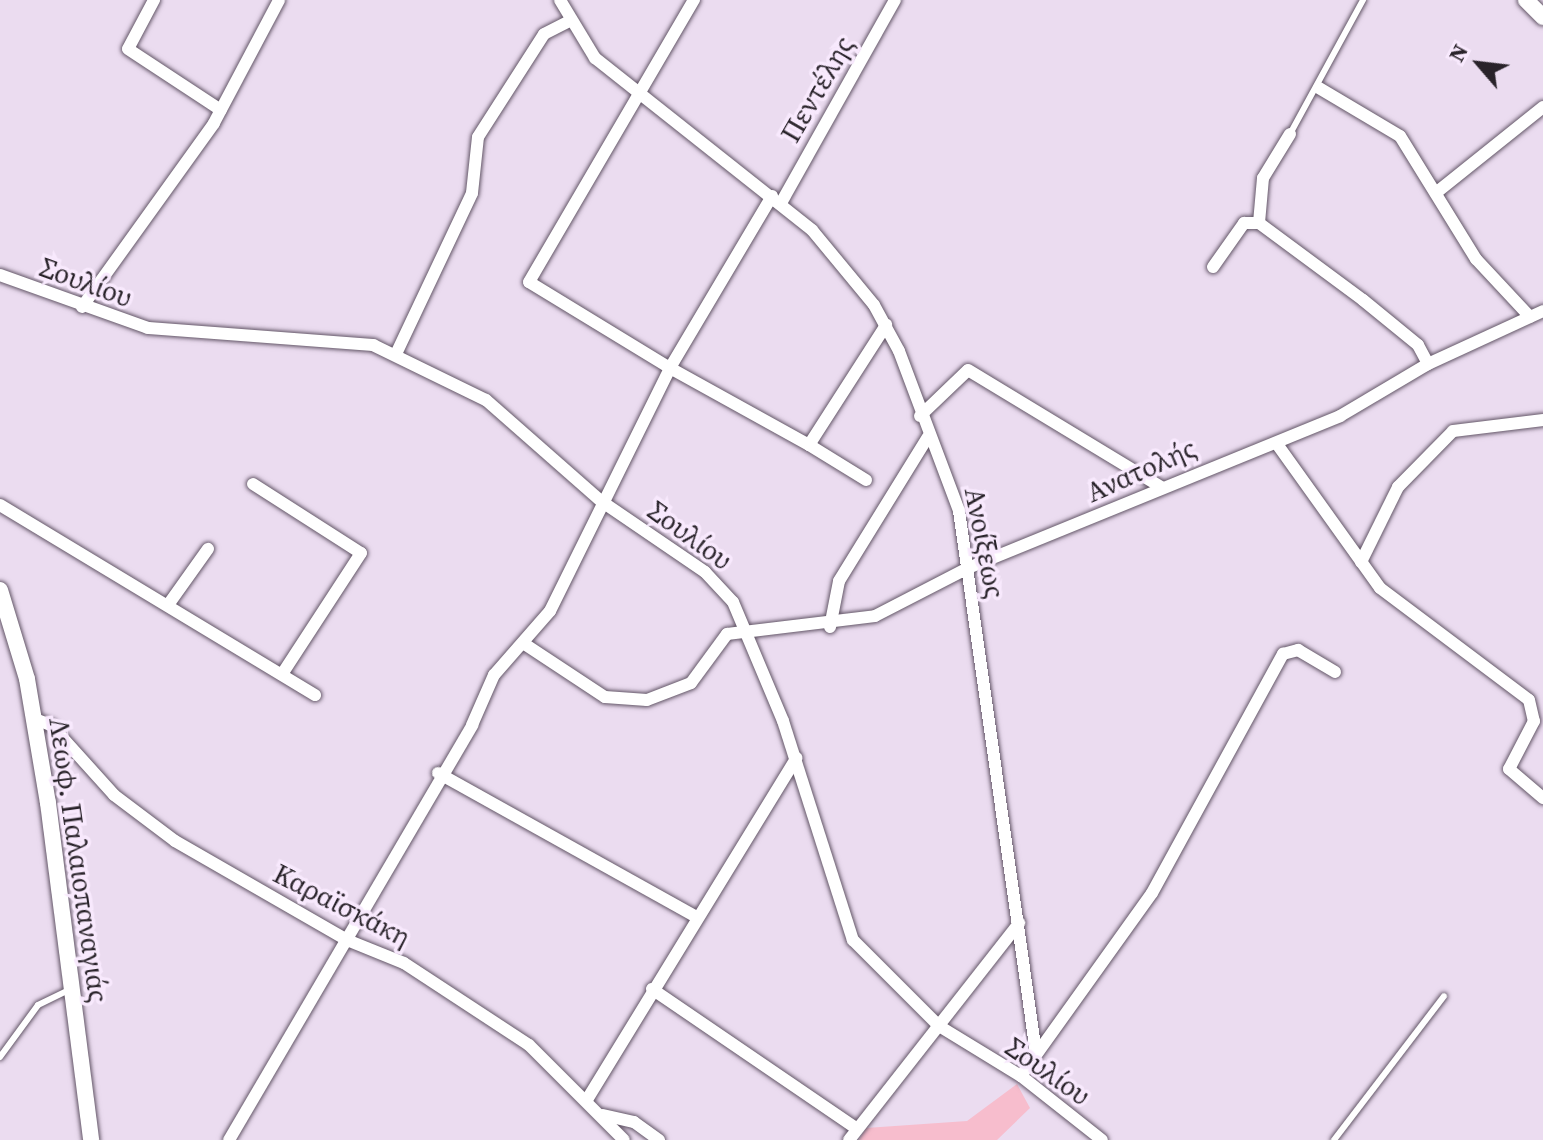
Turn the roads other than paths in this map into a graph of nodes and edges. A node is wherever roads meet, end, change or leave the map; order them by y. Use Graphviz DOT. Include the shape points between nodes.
graph roads {
  1 [pos="154,0"];
  2 [pos="279,0"];
  3 [pos="560,0"];
  4 [pos="694,0"];
  5 [pos="895,0"];
  6 [pos="1363,0"];
  7 [pos="1526,0"];
  8 [pos="1543,17"];
  9 [pos="568,22"];
  10 [pos="1319,88"];
  11 [pos="639,96"];
  12 [pos="1543,107"];
  13 [pos="221,110"];
  14 [pos="1290,134"];
  15 [pos="1437,192"];
  16 [pos="777,200"];
  17 [pos="1259,223"];
  18 [pos="1213,267"];
  19 [pos="0,275"];
  20 [pos="82,307"];
  21 [pos="1543,311"];
  22 [pos="1530,317"];
  23 [pos="886,325"];
  24 [pos="396,354"];
  25 [pos="1428,364"];
  26 [pos="670,368"];
  27 [pos="920,416"];
  28 [pos="1543,420"];
  29 [pos="928,437"];
  30 [pos="1277,444"];
  31 [pos="809,445"];
  32 [pos="866,480"];
  33 [pos="253,484"];
  34 [pos="1161,487"];
  35 [pos="601,501"];
  36 [pos="0,505"];
  37 [pos="208,549"];
  38 [pos="1361,562"];
  39 [pos="968,568"];
  40 [pos="0,590"];
  41 [pos="168,605"];
  42 [pos="830,627"];
  43 [pos="747,628"];
  44 [pos="523,643"];
  45 [pos="1335,672"];
  46 [pos="282,674"];
  47 [pos="315,695"];
  48 [pos="35,719"];
  49 [pos="796,758"];
  50 [pos="438,773"];
  51 [pos="1543,798"];
  52 [pos="695,916"];
  53 [pos="1019,923"];
  54 [pos="347,940"];
  55 [pos="652,989"];
  56 [pos="69,990"];
  57 [pos="1444,996"];
  58 [pos="939,1026"];
  59 [pos="1036,1053"];
  60 [pos="0,1057"];
  61 [pos="1021,1076"];
  62 [pos="588,1098"];
  63 [pos="603,1115"];
  64 [pos="853,1134"];
  65 [pos="91,1140"];
  66 [pos="229,1140"];
  67 [pos="624,1140"];
  68 [pos="659,1140"];
  69 [pos="1102,1140"];
  70 [pos="1334,1140"];
  1 -- 13 [label="street" via="128,49"];
  2 -- 13 [label="street"];
  3 -- 9 [label="street, Ανοίξεως"];
  4 -- 11 [label="street"];
  5 -- 16 [label="street, Πεντέλης"];
  6 -- 10 [label="lane"];
  7 -- 8 [label="street"];
  9 -- 11 [label="street, Ανοίξεως" via="595,58"];
  9 -- 24 [label="street" via="544,34 478,137 472,193"];
  10 -- 14 [label="lane"];
  10 -- 15 [label="street" via="1390,126"];
  11 -- 16 [label="street, Ανοίξεως"];
  11 -- 26 [label="street" via="529,282"];
  12 -- 15 [label="street"];
  13 -- 20 [label="street"];
  14 -- 17 [label="street" via="1263,178"];
  15 -- 22 [label="street" via="1476,259"];
  16 -- 23 [label="street, Ανοίξεως" via="830,249"];
  16 -- 26 [label="street, Πεντέλης"];
  17 -- 18 [label="street" via="1237,229"];
  17 -- 25 [label="street" via="1407,336"];
  19 -- 20 [label="street, Σουλίου"];
  20 -- 24 [label="street, Σουλίου" via="177,333 345,340"];
  21 -- 22 [label="street, Ανατολής"];
  22 -- 25 [label="street, Ανατολής"];
  23 -- 27 [label="street, Ανοίξεως"];
  23 -- 31 [label="street"];
  24 -- 35 [label="street, Σουλίου" via="479,394"];
  25 -- 30 [label="street, Ανατολής"];
  26 -- 31 [label="street"];
  26 -- 35 [label="street, Πεντέλης"];
  27 -- 29 [label="street, Ανοίξεως"];
  27 -- 34 [label="street" via="968,370"];
  28 -- 38 [label="street" via="1453,431 1398,487"];
  29 -- 39 [label="street, Ανοίξεως" via="955,499"];
  29 -- 42 [label="street" via="839,581"];
  30 -- 34 [label="street, Ανατολής"];
  30 -- 38 [label="street"];
  31 -- 32 [label="street"];
  33 -- 46 [label="street" via="361,553"];
  34 -- 39 [label="street, Ανατολής"];
  35 -- 43 [label="street, Σουλίου" via="715,581"];
  35 -- 44 [label="street, Πεντέλης" via="550,611"];
  36 -- 41 [label="street"];
  37 -- 41 [label="street"];
  38 -- 51 [label="street" via="1391,598 1529,700 1534,721 1509,769"];
  39 -- 42 [label="street, Ανατολής" via="875,616"];
  39 -- 53 [label="street, Ανοίξεως"];
  40 -- 48 [label="street, Λεωφ. Παλαιοπαναγιάς"];
  41 -- 46 [label="street"];
  42 -- 43 [label="street, Ανατολής"];
  43 -- 44 [label="street" via="717,641 691,683 635,703 595,692"];
  43 -- 49 [label="street, Σουλίου"];
  44 -- 50 [label="street, Πεντέλης" via="494,675 472,725"];
  45 -- 59 [label="street" via="1298,650 1283,654 1152,893"];
  46 -- 47 [label="street"];
  48 -- 54 [label="street, Καραϊσκάκη" via="51,725 150,823"];
  48 -- 56 [label="street, Λεωφ. Παλαιοπαναγιάς"];
  49 -- 52 [label="street"];
  49 -- 58 [label="street, Σουλίου" via="853,940"];
  50 -- 52 [label="street"];
  50 -- 54 [label="street, Πεντέλης"];
  52 -- 55 [label="street"];
  53 -- 58 [label="street"];
  53 -- 59 [label="street, Ανοίξεως"];
  54 -- 62 [label="street, Καραϊσκάκη" via="422,974 529,1045"];
  54 -- 66 [label="street, Πεντέλης"];
  55 -- 62 [label="street"];
  55 -- 64 [label="street"];
  56 -- 60 [label="lane" via="38,1005"];
  56 -- 65 [label="street, Λεωφ. Παλαιοπαναγιάς"];
  57 -- 70 [label="lane"];
  58 -- 61 [label="street, Σουλίου"];
  58 -- 64 [label="street"];
  59 -- 61 [label="street"];
  61 -- 69 [label="street, Σουλίου"];
  62 -- 63 [label="street, Καραϊσκάκη"];
  63 -- 67 [label="street, Καραϊσκάκη"];
  63 -- 68 [label="street" via="634,1122"];
}
